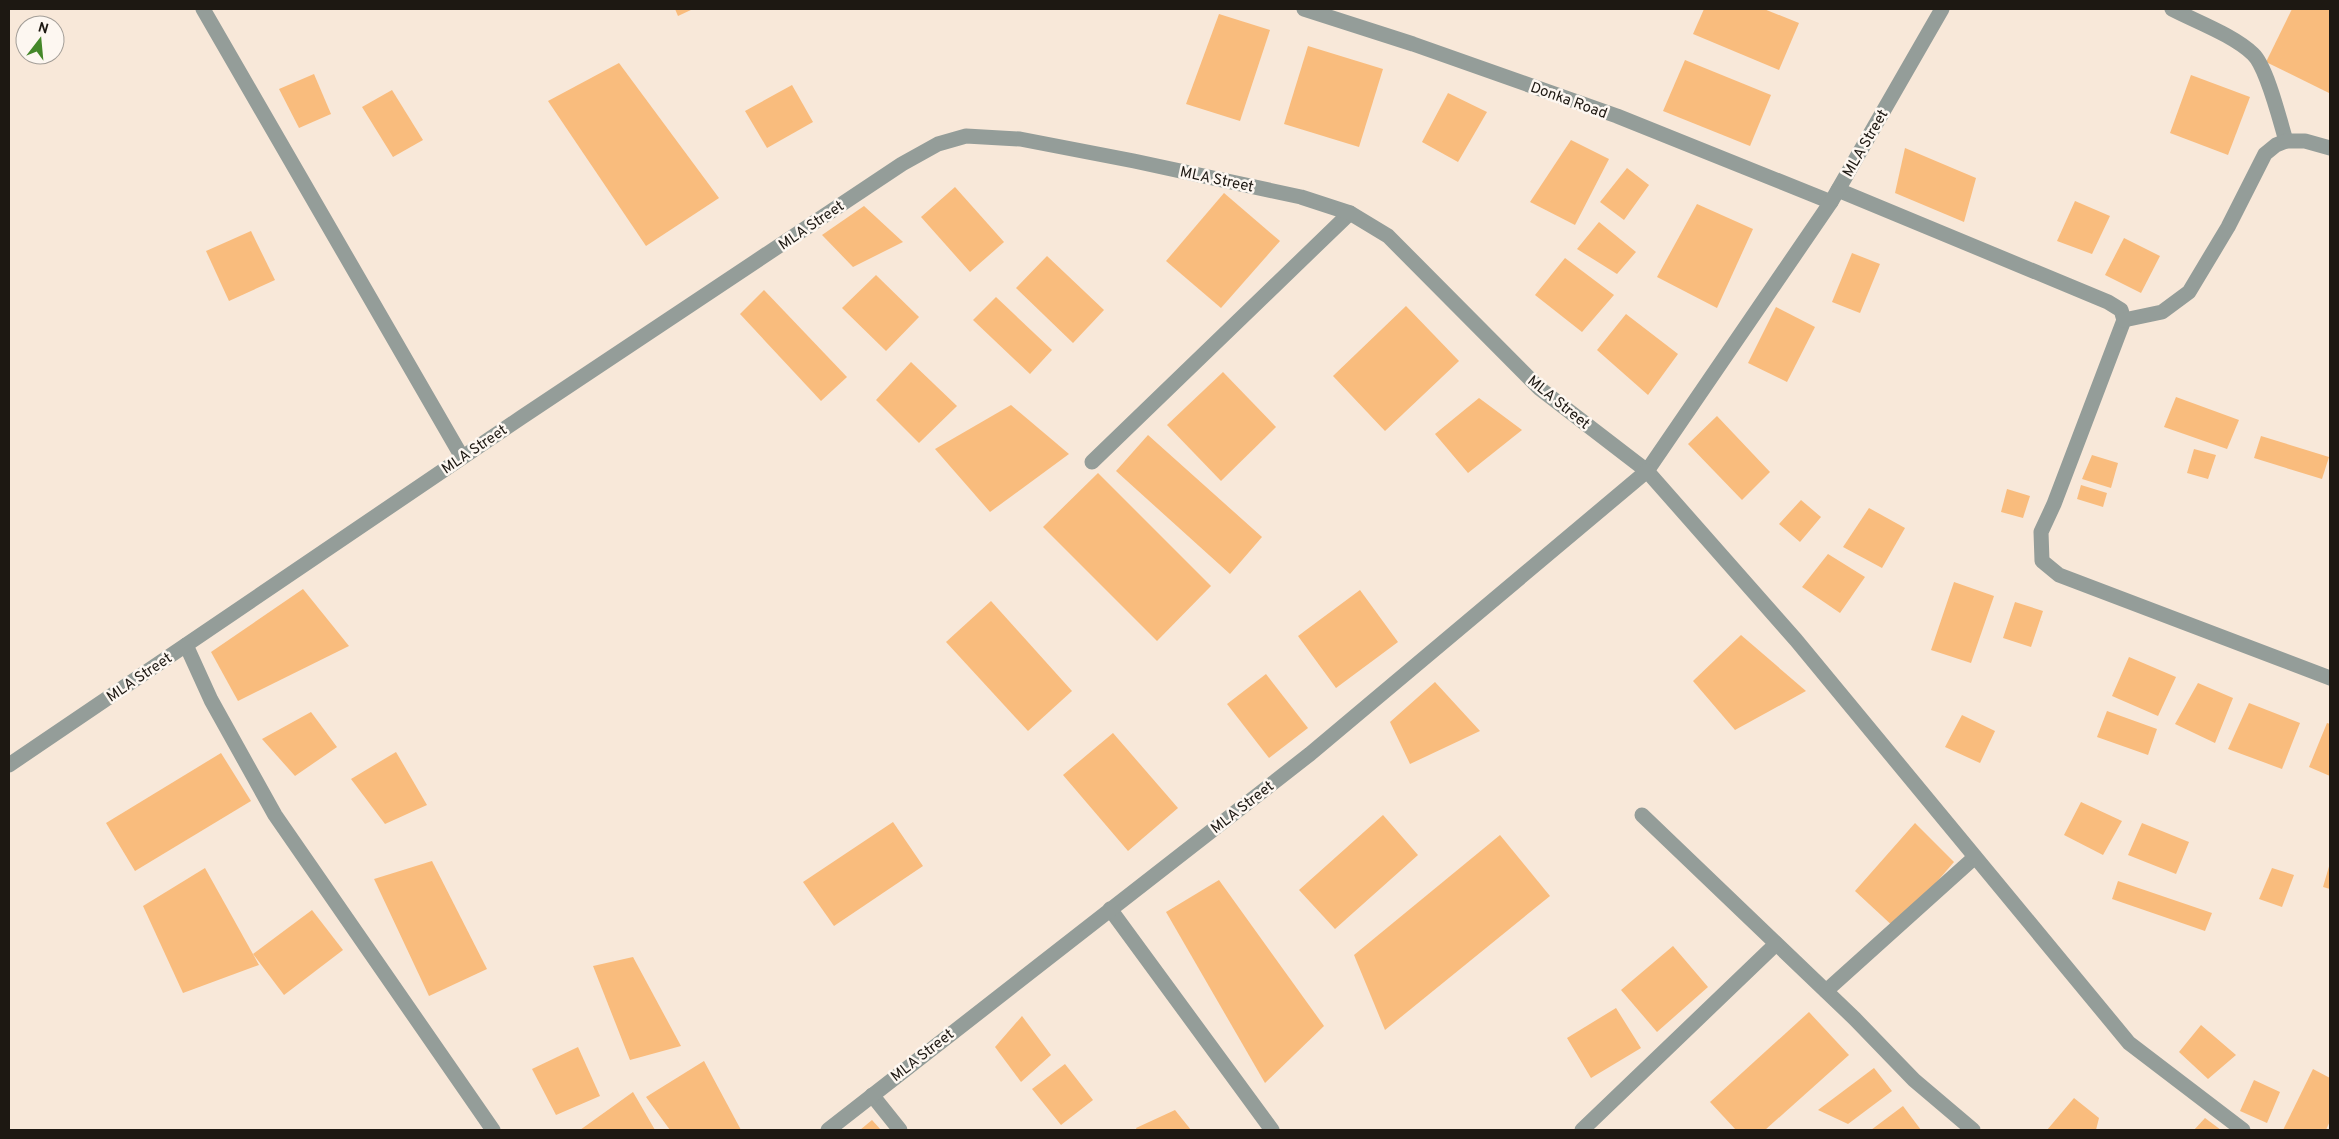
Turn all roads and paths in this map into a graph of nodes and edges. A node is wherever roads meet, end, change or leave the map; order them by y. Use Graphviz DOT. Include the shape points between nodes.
graph roads {
  1 [pos="203,9"];
  2 [pos="1305,9"];
  3 [pos="1942,9"];
  4 [pos="2172,9"];
  5 [pos="2286,141"];
  6 [pos="2330,148"];
  7 [pos="1834,196"];
  8 [pos="1350,213"];
  9 [pos="2124,320"];
  10 [pos="462,457"];
  11 [pos="1092,462"];
  12 [pos="1647,471"];
  13 [pos="186,645"];
  14 [pos="2330,678"];
  15 [pos="9,765"];
  16 [pos="1642,814"];
  17 [pos="1975,857"];
  18 [pos="1110,910"];
  19 [pos="1776,944"];
  20 [pos="1826,991"];
  21 [pos="872,1095"];
  22 [pos="1598,1125"];
  23 [pos="493,1130"];
  24 [pos="828,1130"];
  25 [pos="900,1130"];
  26 [pos="1272,1130"];
  27 [pos="1582,1130"];
  28 [pos="1973,1130"];
  29 [pos="2243,1130"];
  1 -- 10 [label="street"];
  2 -- 7 [label="street, Donka Road" via="1617,116"];
  3 -- 7 [label="street, MLA Street"];
  4 -- 5 [label="street" via="2229,38 2254,55 2263,71"];
  5 -- 6 [label="street" via="2305,141"];
  5 -- 9 [label="street" via="2265,154 2228,227 2188,292 2162,312"];
  7 -- 9 [label="street, Donka Road" via="2108,302 2121,310"];
  7 -- 12 [label="street, MLA Street"];
  8 -- 10 [label="street, MLA Street" via="1301,197 1134,161 1020,139 966,136 938,144 902,164"];
  8 -- 11 [label="street"];
  8 -- 12 [label="street, MLA Street" via="1388,236 1539,388"];
  9 -- 14 [label="street" via="2041,532 2042,561 2059,574"];
  10 -- 13 [label="street, MLA Street"];
  12 -- 17 [label="street" via="1796,640"];
  12 -- 18 [label="street, MLA Street" via="1310,754"];
  13 -- 15 [label="street, MLA Street"];
  13 -- 23 [label="street" via="211,700 275,815"];
  16 -- 19 [label="street"];
  17 -- 20 [label="street"];
  17 -- 29 [label="street" via="2129,1043"];
  18 -- 21 [label="street, MLA Street"];
  18 -- 26 [label="street"];
  19 -- 20 [label="street"];
  19 -- 22 [label="street"];
  20 -- 28 [label="street" via="1914,1080"];
  21 -- 24 [label="street, MLA Street"];
  21 -- 25 [label="street"];
  22 -- 27 [label="street"];
}
